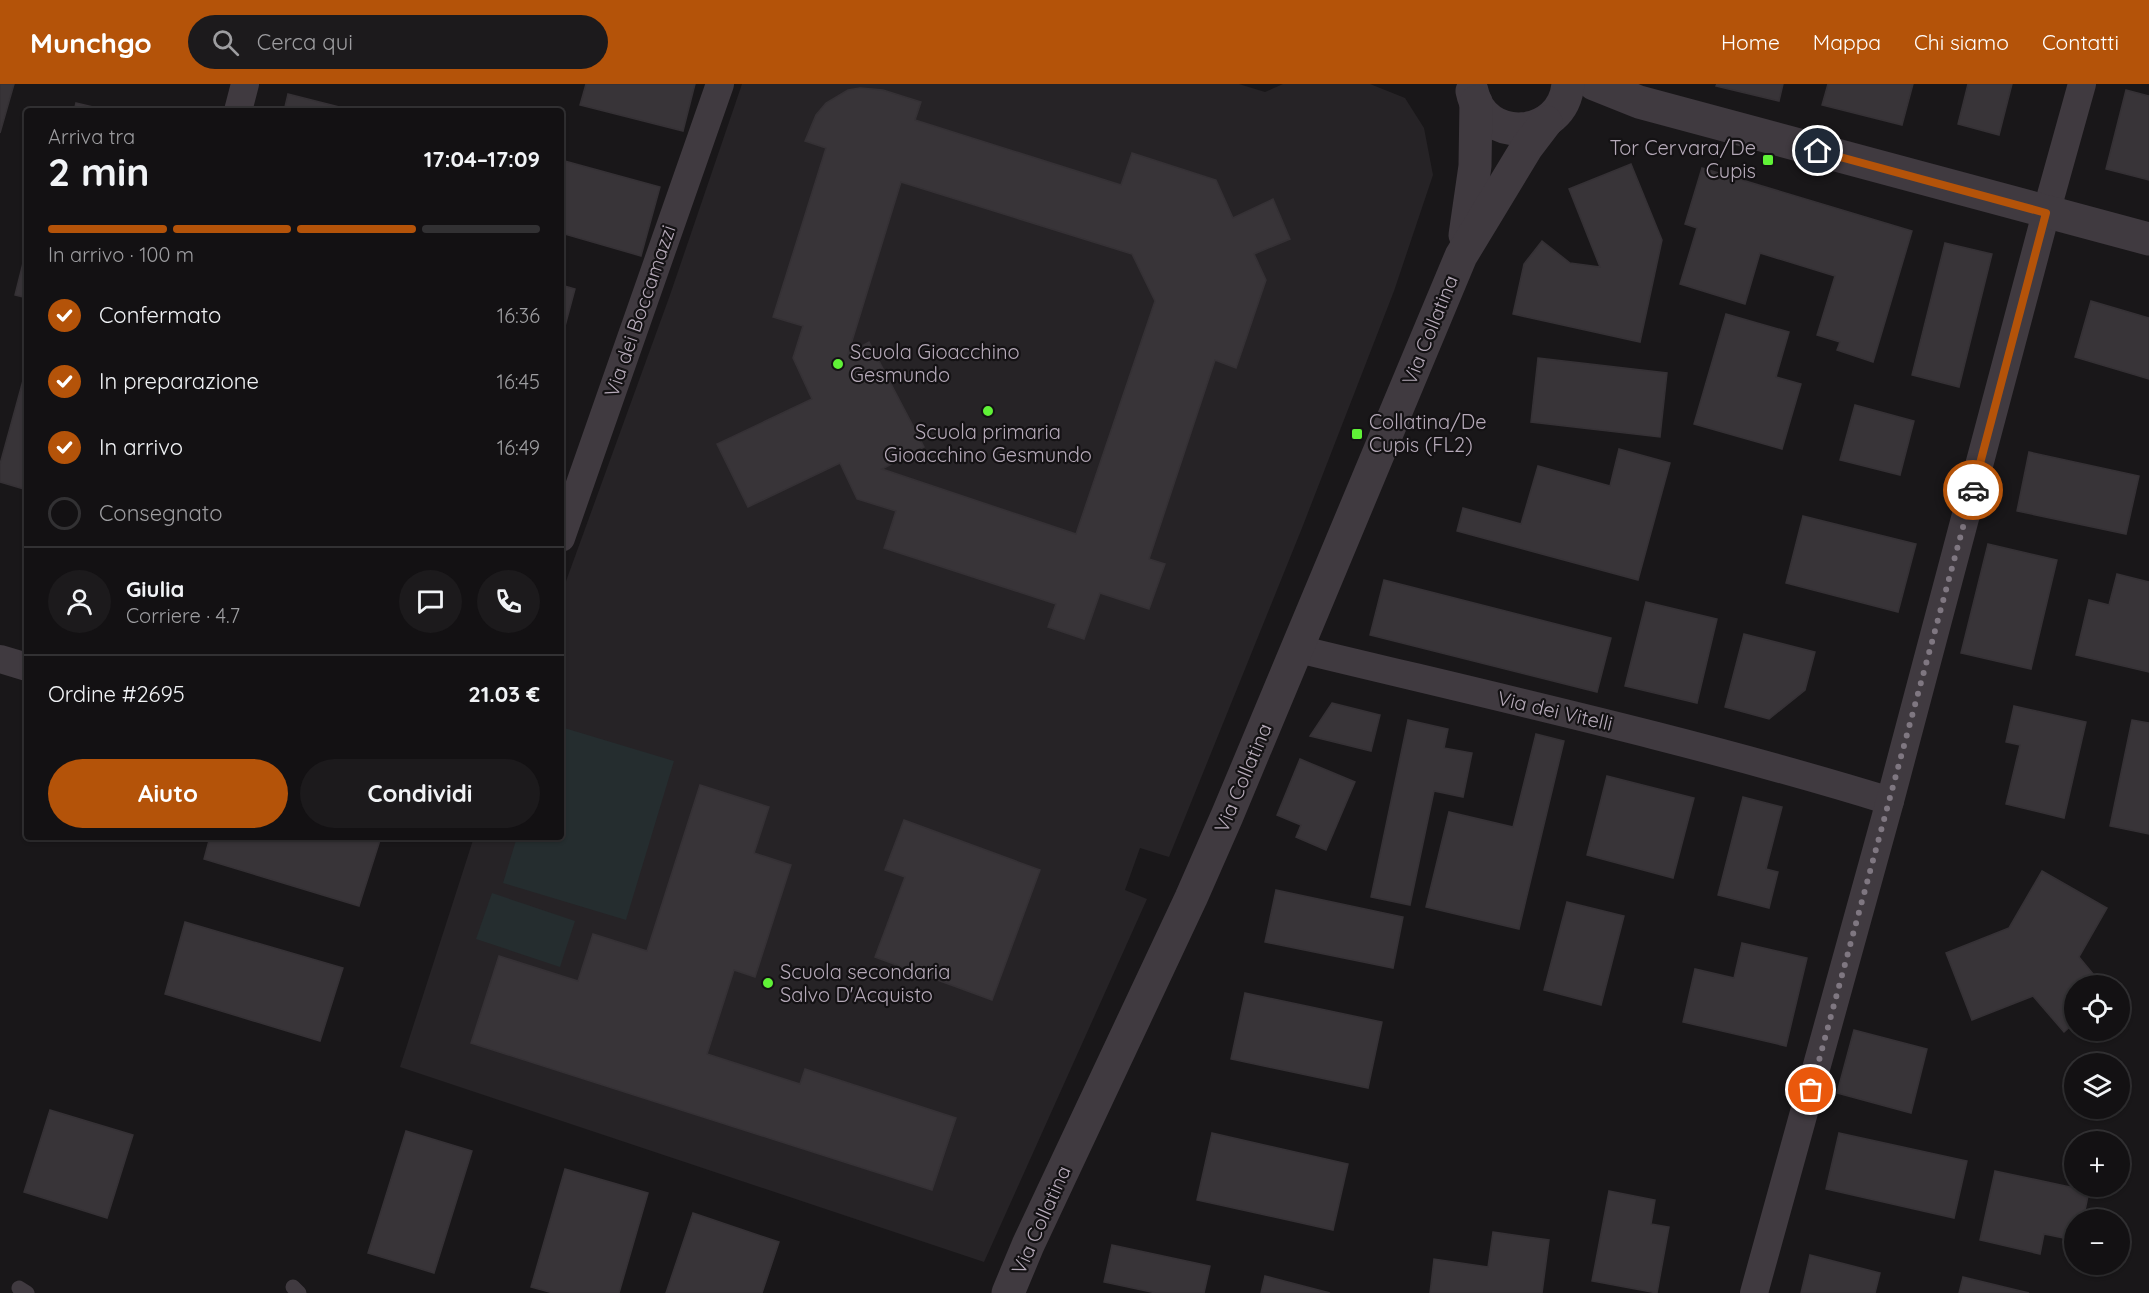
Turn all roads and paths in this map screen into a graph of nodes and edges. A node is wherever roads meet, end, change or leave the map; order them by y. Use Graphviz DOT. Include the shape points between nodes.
graph roads {
  1 [pos="245,84"];
  2 [pos="720,84"];
  3 [pos="1568,84"];
  4 [pos="1594,84"];
  5 [pos="2082,84"];
  6 [pos="1470,91"];
  7 [pos="1630,99"];
  8 [pos="239,108"];
  9 [pos="1550,118"];
  10 [pos="2046,213"];
  11 [pos="2149,239"];
  12 [pos="1461,256"];
  13 [pos="564,529"];
  14 [pos="1298,650"];
  15 [pos="0,659"];
  16 [pos="24,666"];
  17 [pos="1890,801"];
  18 [pos="1008,1293"];
  19 [pos="1754,1293"];
  1 -- 8 [label="street"];
  2 -- 13 [label="street, Via dei Boccamazzi"];
  3 -- 9 [label="street" via="1565,98"];
  4 -- 7 [label="street"];
  5 -- 10 [label="street"];
  6 -- 9 [label="street" via="1486,116 1507,127 1523,129"];
  6 -- 12 [label="street" via="1475,166"];
  7 -- 9 [label="street" via="1598,99"];
  7 -- 10 [label="street"];
  9 -- 12 [label="street" via="1527,147"];
  10 -- 11 [label="street"];
  10 -- 17 [label="street"];
  12 -- 14 [label="street, Via Collatina"];
  14 -- 17 [label="street, Via dei Vitelli" via="1639,731"];
  14 -- 18 [label="street, Via Collatina" via="1191,898"];
  15 -- 16 [label="street"];
  17 -- 19 [label="street"];
}
